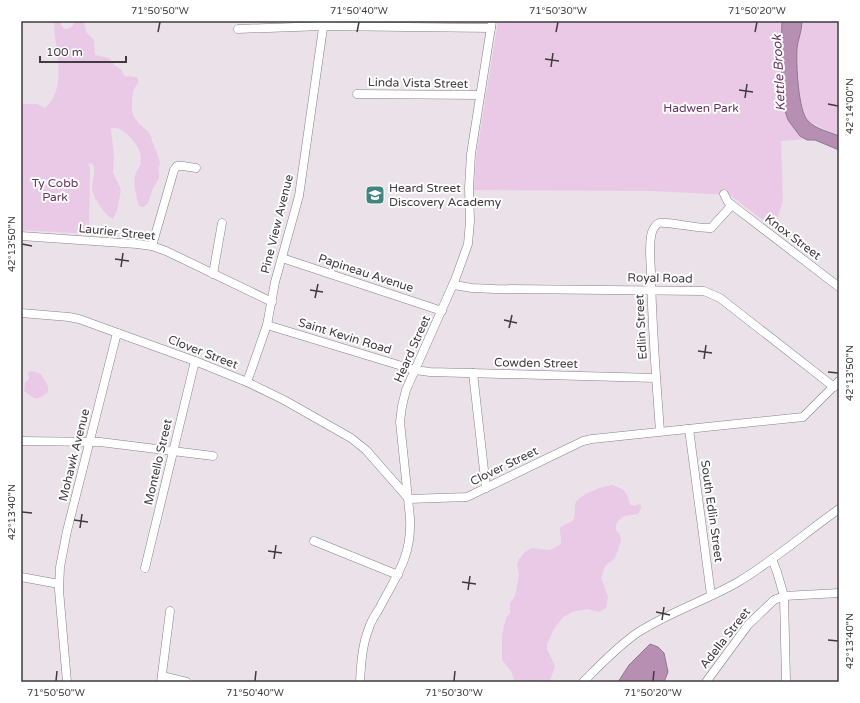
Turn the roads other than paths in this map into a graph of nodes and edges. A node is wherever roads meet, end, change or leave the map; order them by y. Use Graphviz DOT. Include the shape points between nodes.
graph roads {
  1 [pos="324,23"];
  2 [pos="492,25"];
  3 [pos="238,29"];
  4 [pos="357,94"];
  5 [pos="480,95"];
  6 [pos="196,168"];
  7 [pos="724,194"];
  8 [pos="732,205"];
  9 [pos="222,223"];
  10 [pos="21,236"];
  11 [pos="152,246"];
  12 [pos="282,258"];
  13 [pos="213,274"];
  14 [pos="454,285"];
  15 [pos="839,287"];
  16 [pos="651,290"];
  17 [pos="272,302"];
  18 [pos="442,311"];
  19 [pos="21,314"];
  20 [pos="267,325"];
  21 [pos="117,333"];
  22 [pos="195,361"];
  23 [pos="415,370"];
  24 [pos="472,373"];
  25 [pos="656,378"];
  26 [pos="247,382"];
  27 [pos="836,384"];
  28 [pos="689,429"];
  29 [pos="660,431"];
  30 [pos="21,441"];
  31 [pos="89,441"];
  32 [pos="173,451"];
  33 [pos="213,456"];
  34 [pos="486,488"];
  35 [pos="409,499"];
  36 [pos="839,509"];
  37 [pos="314,540"];
  38 [pos="774,557"];
  39 [pos="145,568"];
  40 [pos="398,575"];
  41 [pos="21,577"];
  42 [pos="59,584"];
  43 [pos="839,594"];
  44 [pos="711,595"];
  45 [pos="784,596"];
  46 [pos="170,611"];
  47 [pos="162,679"];
  48 [pos="67,682"];
  49 [pos="187,682"];
  50 [pos="360,682"];
  51 [pos="583,682"];
  52 [pos="706,682"];
  53 [pos="786,682"];
  1 -- 2 [label="street"];
  1 -- 3 [label="street"];
  1 -- 12 [label="street, Pine View Avenue" via="299,196"];
  2 -- 5 [label="street, Heard Street"];
  4 -- 5 [label="street, Linda Vista Street"];
  5 -- 14 [label="street, Heard Street" via="471,154 470,232"];
  6 -- 11 [label="street" via="177,166 174,170"];
  7 -- 8 [label="street, Knox Street"];
  8 -- 15 [label="street, Knox Street"];
  8 -- 16 [label="street, Edlin Street" via="711,228 693,228 667,222 658,224 652,232 651,241"];
  9 -- 13 [label="street"];
  10 -- 11 [label="street, Laurier Street"];
  11 -- 13 [label="street, Laurier Street"];
  12 -- 17 [label="street, Pine View Avenue"];
  12 -- 18 [label="street, Papineau Avenue"];
  13 -- 17 [label="street, Laurier Street"];
  14 -- 16 [label="street, Royal Road" via="495,289"];
  14 -- 18 [label="street, Heard Street"];
  16 -- 25 [label="street, Edlin Street"];
  16 -- 27 [label="street, Royal Road" via="704,291 720,298"];
  17 -- 20 [label="street, Pine View Avenue"];
  18 -- 23 [label="street, Heard Street"];
  19 -- 21 [label="street, Clover Street" via="69,317"];
  20 -- 23 [label="street, Saint Kevin Road"];
  20 -- 26 [label="street, Pine View Avenue"];
  21 -- 22 [label="street, Clover Street"];
  21 -- 31 [label="street, Mohawk Avenue"];
  22 -- 26 [label="street, Clover Street"];
  22 -- 32 [label="street, Montello Street"];
  23 -- 24 [label="street, Cowden Street"];
  23 -- 35 [label="street, Heard Street" via="406,390 400,414"];
  24 -- 25 [label="street, Cowden Street"];
  24 -- 34 [label="street"];
  25 -- 29 [label="street, Edlin Street"];
  26 -- 35 [label="street, Clover Street" via="351,438 366,450"];
  27 -- 28 [label="street, Clover Street" via="803,417"];
  28 -- 29 [label="street, Clover Street"];
  28 -- 44 [label="street, South Edlin Street"];
  29 -- 34 [label="street, Clover Street" via="583,441"];
  30 -- 31 [label="street"];
  31 -- 32 [label="street"];
  31 -- 42 [label="street, Mohawk Avenue" via="63,549"];
  32 -- 33 [label="street"];
  32 -- 39 [label="street, Montello Street"];
  34 -- 35 [label="street, Clover Street" via="467,497"];
  35 -- 40 [label="street, Heard Street" via="409,547"];
  36 -- 38 [label="street"];
  37 -- 40 [label="street"];
  38 -- 44 [label="street" via="739,581"];
  38 -- 45 [label="street"];
  40 -- 50 [label="street, Heard Street" via="368,628"];
  41 -- 42 [label="street"];
  42 -- 48 [label="street, Mohawk Avenue"];
  43 -- 45 [label="street"];
  44 -- 51 [label="street" via="636,634"];
  45 -- 52 [label="street, Adella Street" via="774,600 748,625"];
  45 -- 53 [label="street"];
  46 -- 47 [label="street"];
  47 -- 49 [label="street"];
}
